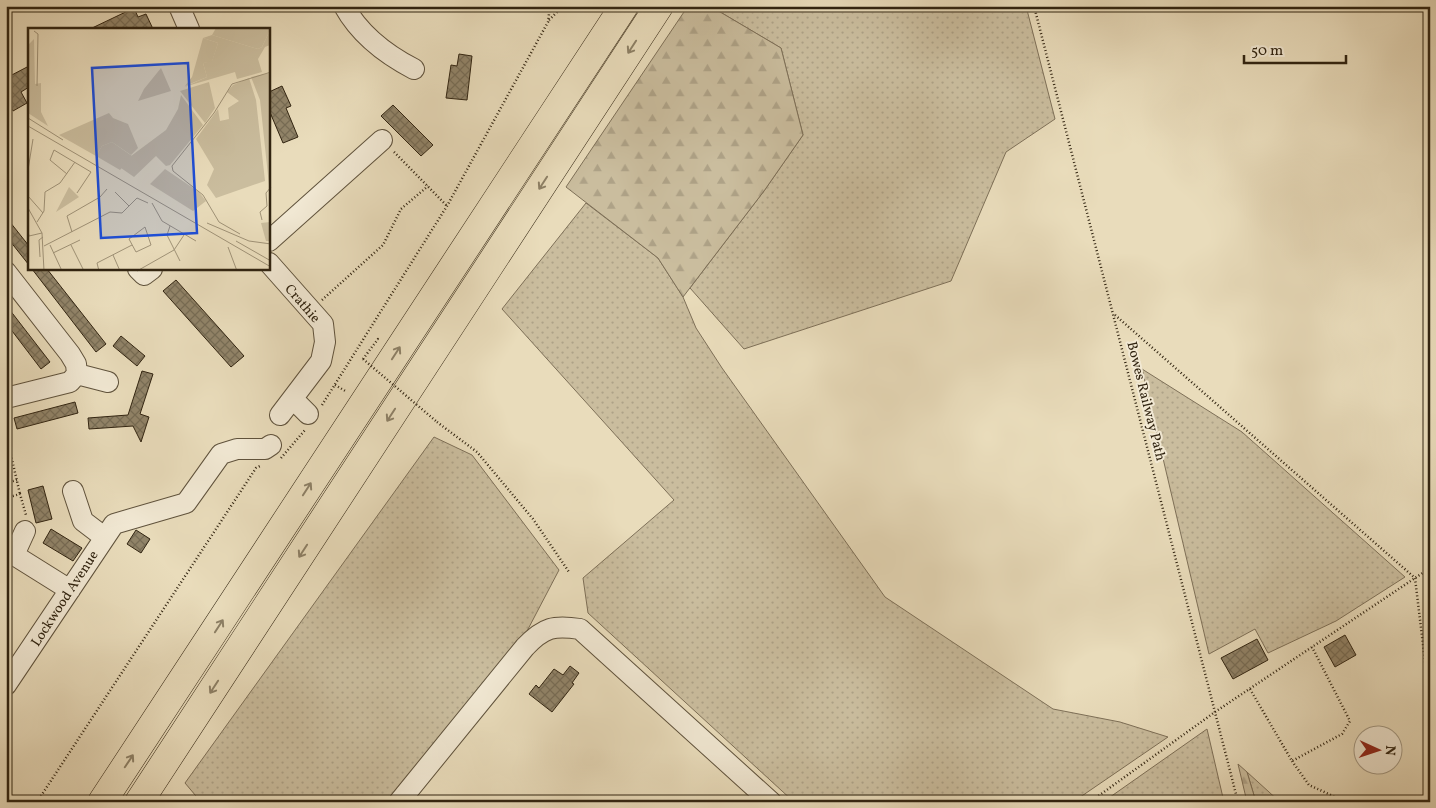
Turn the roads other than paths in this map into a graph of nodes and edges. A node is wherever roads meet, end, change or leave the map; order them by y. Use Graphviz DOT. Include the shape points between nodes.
graph roads {
  1 [pos="179,6"];
  2 [pos="344,6"];
  3 [pos="624,6"];
  4 [pos="659,6"];
  5 [pos="189,28"];
  6 [pos="414,69"];
  7 [pos="382,140"];
  8 [pos="270,240"];
  9 [pos="270,264"];
  10 [pos="139,270"];
  11 [pos="151,270"];
  12 [pos="6,272"];
  13 [pos="77,374"];
  14 [pos="108,382"];
  15 [pos="6,398"];
  16 [pos="293,399"];
  17 [pos="280,415"];
  18 [pos="312,416"];
  19 [pos="273,452"];
  20 [pos="73,491"];
  21 [pos="25,531"];
  22 [pos="104,536"];
  23 [pos="10,555"];
  24 [pos="70,590"];
  25 [pos="6,685"];
  26 [pos="102,802"];
  27 [pos="139,802"];
  28 [pos="399,802"];
  29 [pos="771,802"];
  1 -- 5 [label="street"];
  2 -- 6 [label="street" via="372,42"];
  26 -- 3 [label="highway, one-way"];
  4 -- 27 [label="highway, one-way"];
  7 -- 8 [label="street"];
  9 -- 16 [label="street, Crathie" via="323,324 325,342 321,360"];
  10 -- 11 [label="street" via="144,275"];
  12 -- 13 [label="street" via="70,354"];
  13 -- 14 [label="street"];
  13 -- 15 [label="street" via="70,382"];
  16 -- 17 [label="street, Crathie"];
  16 -- 18 [label="street"];
  19 -- 22 [label="street, Lockwood Avenue" via="237,449 221,454 186,503 114,524"];
  20 -- 22 [label="street, Lockwood Avenue" via="83,521"];
  21 -- 23 [label="street"];
  22 -- 24 [label="street, Lockwood Avenue"];
  23 -- 24 [label="street"];
  24 -- 25 [label="street, Lockwood Avenue"];
  28 -- 29 [label="street" via="525,647 537,634 557,626 580,630"];
}
